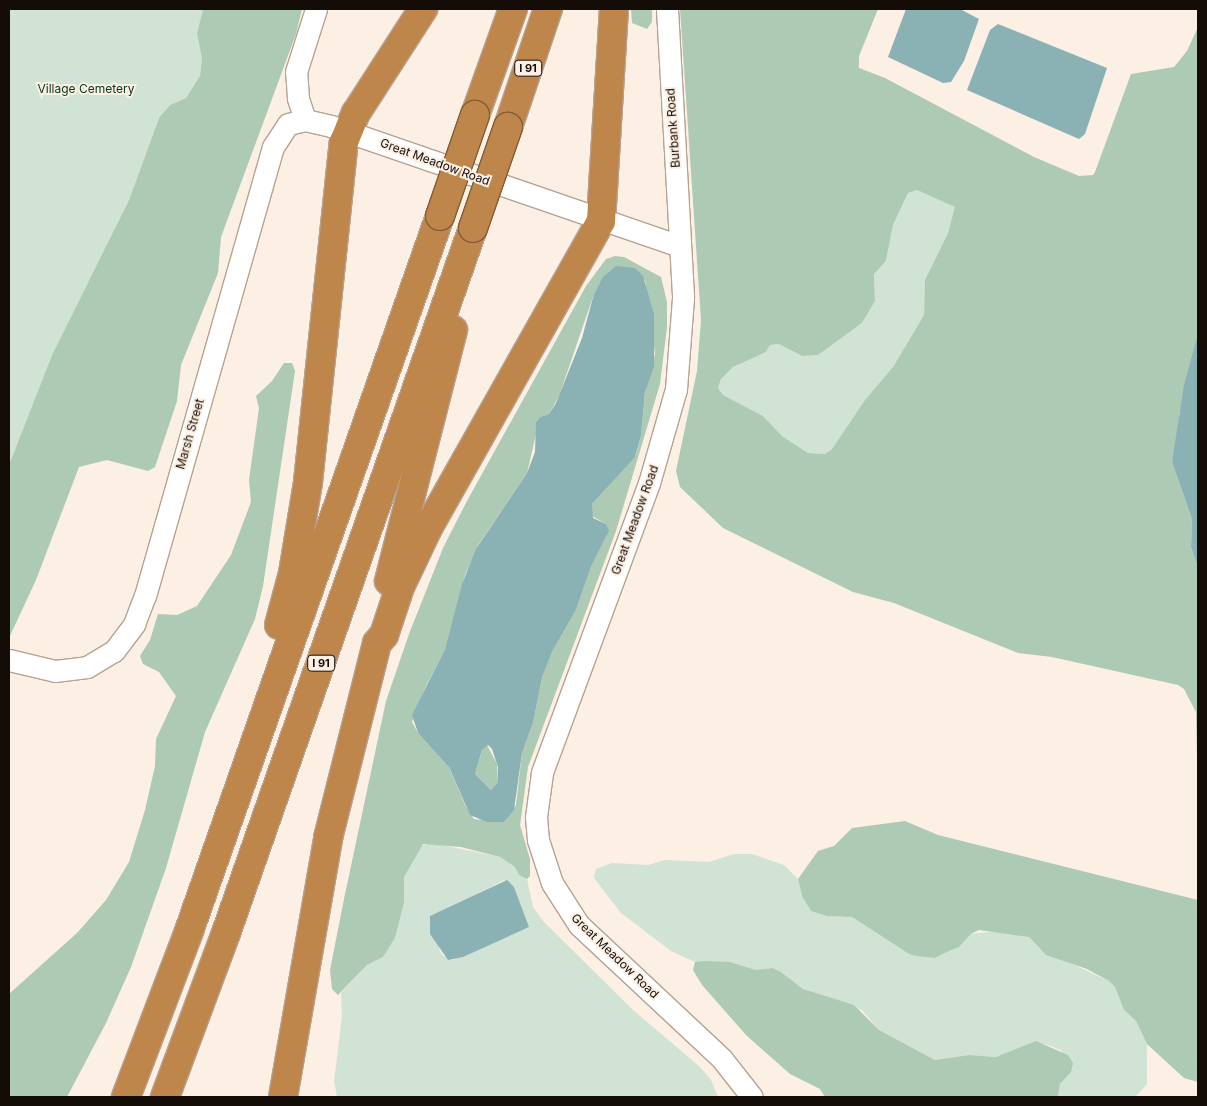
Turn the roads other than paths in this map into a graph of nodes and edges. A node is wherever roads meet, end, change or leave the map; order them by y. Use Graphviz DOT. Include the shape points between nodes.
graph roads {
  1 [pos="316,9"];
  2 [pos="423,9"];
  3 [pos="513,9"];
  4 [pos="548,9"];
  5 [pos="614,9"];
  6 [pos="667,9"];
  7 [pos="305,120"];
  8 [pos="347,131"];
  9 [pos="601,221"];
  10 [pos="680,246"];
  11 [pos="457,274"];
  12 [pos="377,643"];
  13 [pos="9,660"];
  14 [pos="278,677"];
  15 [pos="298,1020"];
  16 [pos="142,1056"];
  17 [pos="112,1097"];
  18 [pos="126,1097"];
  19 [pos="165,1097"];
  20 [pos="283,1097"];
  21 [pos="297,1097"];
  22 [pos="752,1097"];
  1 -- 7 [label="street" via="296,72 298,98"];
  2 -- 8 [label="highway"];
  3 -- 14 [label="highway, I 91, bridge"];
  4 -- 11 [label="highway, I 91, bridge"];
  5 -- 9 [label="highway"];
  6 -- 10 [label="street, Burbank Road"];
  7 -- 8 [label="street, Great Meadow Road"];
  7 -- 13 [label="street, Marsh Street" via="292,122 283,128 273,147 145,596 134,624 114,651 82,668 50,671"];
  8 -- 9 [label="street, Great Meadow Road"];
  8 -- 14 [label="highway" via="307,491 293,573 277,636"];
  9 -- 10 [label="street, Great Meadow Road"];
  9 -- 12 [label="highway" via="428,528 400,587 384,635"];
  10 -- 22 [label="street, Great Meadow Road" via="682,328 669,419 646,492 548,751 538,795 538,840 552,883 579,925 716,1054"];
  11 -- 12 [label="highway" via="457,309 451,345 376,630"];
  11 -- 19 [label="highway, I 91" via="223,942"];
  12 -- 15 [label="highway" via="323,861"];
  14 -- 16 [label="highway, I 91"];
  15 -- 20 [label="highway" via="292,1032"];
  15 -- 21 [label="highway" via="301,1033"];
  16 -- 17 [label="highway"];
  16 -- 18 [label="highway, I 91"];
}
